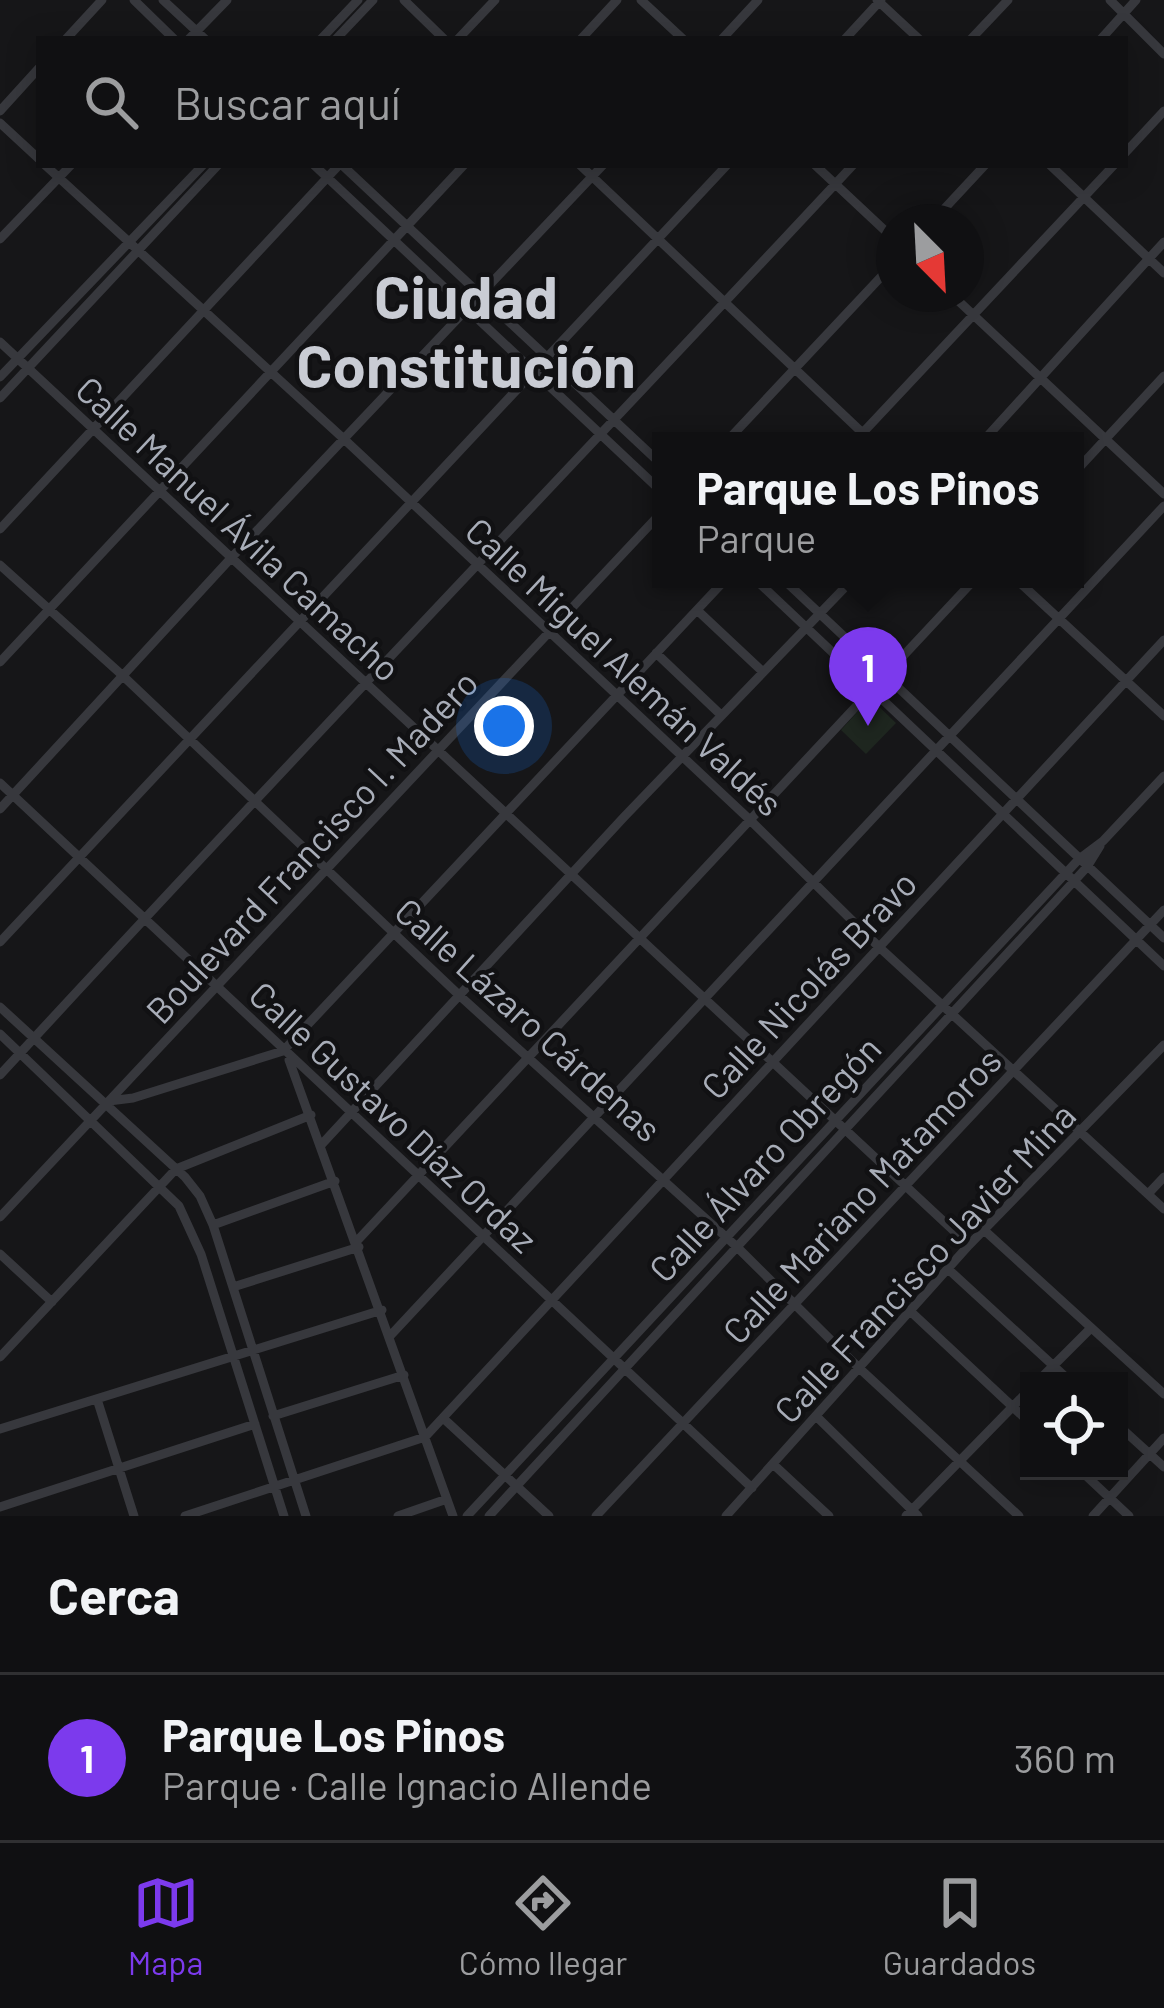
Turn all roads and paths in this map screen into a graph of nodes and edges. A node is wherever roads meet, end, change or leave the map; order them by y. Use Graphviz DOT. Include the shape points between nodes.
graph roads {
  1 [pos="102,0"];
  2 [pos="134,0"];
  3 [pos="163,0"];
  4 [pos="227,0"];
  5 [pos="358,0"];
  6 [pos="373,0"];
  7 [pos="404,0"];
  8 [pos="495,0"];
  9 [pos="617,0"];
  10 [pos="641,0"];
  11 [pos="758,0"];
  12 [pos="1008,0"];
  13 [pos="1110,0"];
  14 [pos="1136,0"];
  15 [pos="879,1"];
  16 [pos="1124,14"];
  17 [pos="69,36"];
  18 [pos="171,36"];
  19 [pos="197,36"];
  20 [pos="325,36"];
  21 [pos="339,36"];
  22 [pos="441,36"];
  23 [pos="461,36"];
  24 [pos="584,36"];
  25 [pos="679,36"];
  26 [pos="725,36"];
  27 [pos="848,36"];
  28 [pos="916,36"];
  29 [pos="974,36"];
  30 [pos="1104,36"];
  31 [pos="1164,54"];
  32 [pos="36,71"];
  33 [pos="0,111"];
  34 [pos="1164,112"];
  35 [pos="0,123"];
  36 [pos="1128,150"];
  37 [pos="36,156"];
  38 [pos="48,168"];
  39 [pos="67,168"];
  40 [pos="200,168"];
  41 [pos="215,168"];
  42 [pos="317,168"];
  43 [pos="338,168"];
  44 [pos="344,168"];
  45 [pos="461,168"];
  46 [pos="583,168"];
  47 [pos="600,168"];
  48 [pos="724,168"];
  49 [pos="818,168"];
  50 [pos="850,168"];
  51 [pos="982,168"];
  52 [pos="1053,168"];
  53 [pos="1111,168"];
  54 [pos="592,176"];
  55 [pos="59,178"];
  56 [pos="328,178"];
  57 [pos="835,184"];
  58 [pos="1083,198"];
  59 [pos="949,204"];
  60 [pos="876,222"];
  61 [pos="406,227"];
  62 [pos="0,238"];
  63 [pos="659,238"];
  64 [pos="394,241"];
  65 [pos="1164,242"];
  66 [pos="135,246"];
  67 [pos="1149,259"];
  68 [pos="1164,273"];
  69 [pos="876,282"];
  70 [pos="480,297"];
  71 [pos="724,302"];
  72 [pos="204,310"];
  73 [pos="467,310"];
  74 [pos="969,312"];
  75 [pos="973,316"];
  76 [pos="0,342"];
  77 [pos="547,357"];
  78 [pos="18,358"];
  79 [pos="28,368"];
  80 [pos="794,368"];
  81 [pos="270,371"];
  82 [pos="534,371"];
  83 [pos="0,376"];
  84 [pos="1164,376"];
  85 [pos="1042,377"];
  86 [pos="0,398"];
  87 [pos="613,419"];
  88 [pos="93,429"];
  89 [pos="735,432"];
  90 [pos="857,432"];
  91 [pos="868,432"];
  92 [pos="991,432"];
  93 [pos="600,433"];
  94 [pos="1105,439"];
  95 [pos="345,440"];
  96 [pos="652,456"];
  97 [pos="1084,462"];
  98 [pos="652,482"];
  99 [pos="158,490"];
  100 [pos="1164,494"];
  101 [pos="411,502"];
  102 [pos="1164,506"];
  103 [pos="652,522"];
  104 [pos="0,529"];
  105 [pos="232,557"];
  106 [pos="476,563"];
  107 [pos="0,565"];
  108 [pos="718,588"];
  109 [pos="763,588"];
  110 [pos="793,588"];
  111 [pos="844,588"];
  112 [pos="966,588"];
  113 [pos="1025,588"];
  114 [pos="697,610"];
  115 [pos="50,611"];
  116 [pos="820,613"];
  117 [pos="1057,619"];
  118 [pos="299,620"];
  119 [pos="805,628"];
  120 [pos="548,631"];
  121 [pos="1164,640"];
  122 [pos="656,653"];
  123 [pos="0,662"];
  124 [pos="762,671"];
  125 [pos="122,675"];
  126 [pos="883,675"];
  127 [pos="1126,681"];
  128 [pos="368,684"];
  129 [pos="871,689"];
  130 [pos="615,697"];
  131 [pos="722,715"];
  132 [pos="1164,716"];
  133 [pos="950,736"];
  134 [pos="190,739"];
  135 [pos="437,750"];
  136 [pos="936,751"];
  137 [pos="682,757"];
  138 [pos="1164,776"];
  139 [pos="0,783"];
  140 [pos="13,795"];
  141 [pos="1016,800"];
  142 [pos="256,801"];
  143 [pos="0,809"];
  144 [pos="1003,814"];
  145 [pos="505,815"];
  146 [pos="749,819"];
  147 [pos="80,858"];
  148 [pos="1083,864"];
  149 [pos="327,869"];
  150 [pos="571,877"];
  151 [pos="1070,878"];
  152 [pos="814,883"];
  153 [pos="1164,910"];
  154 [pos="147,920"];
  155 [pos="1150,926"];
  156 [pos="394,933"];
  157 [pos="639,938"];
  158 [pos="1164,938"];
  159 [pos="1136,940"];
  160 [pos="0,942"];
  161 [pos="879,947"];
  162 [pos="1164,966"];
  163 [pos="217,986"];
  164 [pos="460,996"];
  165 [pos="705,998"];
  166 [pos="0,1007"];
  167 [pos="948,1010"];
  168 [pos="0,1034"];
  169 [pos="35,1038"];
  170 [pos="1164,1046"];
  171 [pos="21,1053"];
  172 [pos="285,1053"];
  173 [pos="529,1057"];
  174 [pos="774,1061"];
  175 [pos="1013,1072"];
  176 [pos="0,1075"];
  177 [pos="107,1103"];
  178 [pos="350,1113"];
  179 [pos="310,1115"];
  180 [pos="594,1116"];
  181 [pos="836,1120"];
  182 [pos="92,1121"];
  183 [pos="846,1129"];
  184 [pos="1079,1133"];
  185 [pos="322,1144"];
  186 [pos="176,1168"];
  187 [pos="417,1176"];
  188 [pos="1164,1177"];
  189 [pos="664,1179"];
  190 [pos="335,1181"];
  191 [pos="158,1185"];
  192 [pos="907,1187"];
  193 [pos="1148,1193"];
  194 [pos="1164,1209"];
  195 [pos="0,1217"];
  196 [pos="213,1225"];
  197 [pos="984,1230"];
  198 [pos="482,1237"];
  199 [pos="727,1238"];
  200 [pos="358,1244"];
  201 [pos="969,1245"];
  202 [pos="737,1247"];
  203 [pos="0,1254"];
  204 [pos="947,1269"];
  205 [pos="233,1287"];
  206 [pos="551,1301"];
  207 [pos="52,1302"];
  208 [pos="794,1304"];
  209 [pos="382,1310"];
  210 [pos="909,1310"];
  211 [pos="1091,1328"];
  212 [pos="390,1336"];
  213 [pos="251,1351"];
  214 [pos="233,1356"];
  215 [pos="0,1357"];
  216 [pos="614,1359"];
  217 [pos="1053,1366"];
  218 [pos="858,1367"];
  219 [pos="624,1369"];
  220 [pos="1047,1372"];
  221 [pos="1060,1372"];
  222 [pos="404,1375"];
  223 [pos="1164,1394"];
  224 [pos="98,1399"];
  225 [pos="1020,1399"];
  226 [pos="1012,1407"];
  227 [pos="1020,1414"];
  228 [pos="273,1416"];
  229 [pos="817,1417"];
  230 [pos="443,1418"];
  231 [pos="255,1424"];
  232 [pos="683,1424"];
  233 [pos="0,1429"];
  234 [pos="1128,1434"];
  235 [pos="425,1438"];
  236 [pos="1164,1438"];
  237 [pos="1149,1454"];
  238 [pos="961,1461"];
  239 [pos="773,1464"];
  240 [pos="1164,1467"];
  241 [pos="119,1468"];
  242 [pos="505,1476"];
  243 [pos="295,1480"];
  244 [pos="1091,1480"];
  245 [pos="516,1486"];
  246 [pos="274,1487"];
  247 [pos="752,1488"];
  248 [pos="1110,1498"];
  249 [pos="447,1499"];
  250 [pos="0,1507"];
  251 [pos="734,1513"];
  252 [pos="912,1514"];
  253 [pos="134,1516"];
  254 [pos="184,1516"];
  255 [pos="284,1516"];
  256 [pos="306,1516"];
  257 [pos="398,1516"];
  258 [pos="453,1516"];
  259 [pos="467,1516"];
  260 [pos="489,1516"];
  261 [pos="549,1516"];
  262 [pos="596,1516"];
  263 [pos="830,1516"];
  264 [pos="1019,1516"];
  265 [pos="1093,1516"];
  266 [pos="1130,1516"];
  1 -- 17 [label="street"];
  2 -- 18 [label="street"];
  3 -- 19 [label="street"];
  4 -- 19 [label="street"];
  5 -- 20 [label="street"];
  6 -- 21 [label="street"];
  7 -- 22 [label="street"];
  8 -- 23 [label="street"];
  9 -- 24 [label="street"];
  10 -- 25 [label="street"];
  11 -- 26 [label="street"];
  12 -- 29 [label="street"];
  13 -- 16 [label="street"];
  14 -- 16 [label="street"];
  15 -- 27 [label="street"];
  15 -- 28 [label="street"];
  16 -- 30 [label="street"];
  16 -- 31 [label="street"];
  32 -- 33 [label="street"];
  34 -- 36 [label="street"];
  35 -- 37 [label="street, Calle Miguel Alemán Valdés"];
  38 -- 55 [label="street, Calle Miguel Alemán Valdés"];
  39 -- 55 [label="street"];
  40 -- 66 [label="street"];
  41 -- 66 [label="street"];
  42 -- 56 [label="street"];
  43 -- 56 [label="street"];
  44 -- 61 [label="street"];
  45 -- 61 [label="street"];
  46 -- 54 [label="street"];
  47 -- 54 [label="street"];
  48 -- 63 [label="street"];
  49 -- 57 [label="street"];
  50 -- 57 [label="street"];
  51 -- 59 [label="street"];
  52 -- 58 [label="street"];
  53 -- 58 [label="street"];
  54 -- 63 [label="street"];
  54 -- 70 [label="street"];
  55 -- 62 [label="street"];
  55 -- 66 [label="street, Calle Miguel Alemán Valdés"];
  56 -- 64 [label="street"];
  56 -- 72 [label="street"];
  57 -- 60 [label="street"];
  57 -- 71 [label="street"];
  58 -- 67 [label="street"];
  58 -- 75 [label="street"];
  61 -- 64 [label="street"];
  61 -- 70 [label="street"];
  63 -- 71 [label="street"];
  63 -- 77 [label="street"];
  64 -- 73 [label="street"];
  64 -- 81 [label="street"];
  65 -- 67 [label="street"];
  66 -- 72 [label="street, Calle Miguel Alemán Valdés"];
  66 -- 78 [label="street"];
  66 -- 79 [label="street"];
  67 -- 68 [label="street"];
  67 -- 85 [label="street"];
  69 -- 80 [label="street"];
  70 -- 73 [label="street"];
  70 -- 77 [label="street"];
  71 -- 80 [label="street"];
  71 -- 87 [label="street"];
  72 -- 81 [label="street, Calle Miguel Alemán Valdés"];
  72 -- 88 [label="street"];
  73 -- 82 [label="street"];
  73 -- 95 [label="street"];
  74 -- 75 [label="street"];
  75 -- 85 [label="street"];
  75 -- 91 [label="street"];
  76 -- 78 [label="street, Calle Manuel Ávila Camacho"];
  77 -- 82 [label="street"];
  77 -- 87 [label="street"];
  78 -- 79 [label="street, Calle Manuel Ávila Camacho"];
  78 -- 83 [label="street"];
  79 -- 86 [label="street"];
  79 -- 88 [label="street, Calle Manuel Ávila Camacho"];
  80 -- 89 [label="street"];
  80 -- 90 [label="street"];
  81 -- 95 [label="street, Calle Miguel Alemán Valdés"];
  81 -- 99 [label="street"];
  82 -- 93 [label="street"];
  82 -- 101 [label="street"];
  84 -- 94 [label="street"];
  85 -- 92 [label="street"];
  85 -- 94 [label="street"];
  87 -- 93 [label="street"];
  87 -- 96 [label="street"];
  88 -- 99 [label="street, Calle Manuel Ávila Camacho"];
  88 -- 104 [label="street"];
  93 -- 98 [label="street"];
  93 -- 106 [label="street"];
  94 -- 97 [label="street"];
  94 -- 100 [label="street"];
  95 -- 101 [label="street, Calle Miguel Alemán Valdés"];
  95 -- 105 [label="street"];
  99 -- 105 [label="street, Calle Manuel Ávila Camacho"];
  99 -- 115 [label="street"];
  101 -- 106 [label="street, Calle Miguel Alemán Valdés"];
  101 -- 118 [label="street"];
  102 -- 117 [label="street"];
  103 -- 120 [label="street, Boulevard Francisco I. Madero"];
  105 -- 118 [label="street, Calle Manuel Ávila Camacho"];
  105 -- 125 [label="street"];
  106 -- 120 [label="street, Calle Miguel Alemán Valdés"];
  106 -- 128 [label="street"];
  107 -- 115 [label="street, Calle Lázaro Cárdenas"];
  108 -- 114 [label="street"];
  109 -- 119 [label="street"];
  110 -- 116 [label="street"];
  111 -- 116 [label="street"];
  112 -- 126 [label="street"];
  113 -- 117 [label="street"];
  114 -- 122 [label="street"];
  114 -- 124 [label="street"];
  115 -- 123 [label="street"];
  115 -- 125 [label="street, Calle Lázaro Cárdenas"];
  116 -- 119 [label="street"];
  116 -- 126 [label="street"];
  117 -- 127 [label="street"];
  117 -- 133 [label="street"];
  118 -- 128 [label="street, Calle Manuel Ávila Camacho"];
  118 -- 134 [label="street"];
  119 -- 124 [label="street"];
  119 -- 129 [label="street"];
  120 -- 130 [label="street, Calle Miguel Alemán Valdés"];
  120 -- 135 [label="street, Boulevard Francisco I. Madero"];
  121 -- 127 [label="street, Calle Nicolás Bravo"];
  122 -- 130 [label="street"];
  122 -- 131 [label="street, Calle Miguel Alemán Valdés"];
  124 -- 131 [label="street"];
  125 -- 134 [label="street, Calle Lázaro Cárdenas"];
  125 -- 140 [label="street"];
  126 -- 129 [label="street"];
  126 -- 133 [label="street"];
  127 -- 132 [label="street"];
  127 -- 141 [label="street, Calle Nicolás Bravo"];
  128 -- 135 [label="street, Calle Manuel Ávila Camacho"];
  128 -- 142 [label="street"];
  129 -- 136 [label="street"];
  129 -- 146 [label="street"];
  130 -- 137 [label="street, Calle Miguel Alemán Valdés"];
  130 -- 145 [label="street"];
  131 -- 137 [label="street"];
  133 -- 136 [label="street"];
  133 -- 141 [label="street"];
  134 -- 142 [label="street, Calle Lázaro Cárdenas"];
  134 -- 147 [label="street"];
  135 -- 145 [label="street, Calle Manuel Ávila Camacho"];
  135 -- 149 [label="street, Boulevard Francisco I. Madero"];
  136 -- 144 [label="street"];
  136 -- 152 [label="street"];
  137 -- 146 [label="street, Calle Miguel Alemán Valdés"];
  137 -- 150 [label="street"];
  138 -- 148 [label="street, Calle Álvaro Obregón"];
  139 -- 140 [label="street, Calle Gustavo Díaz Ordaz"];
  140 -- 143 [label="street"];
  140 -- 147 [label="street, Calle Gustavo Díaz Ordaz"];
  141 -- 144 [label="street, Calle Nicolás Bravo"];
  141 -- 148 [label="street"];
  142 -- 149 [label="street, Calle Lázaro Cárdenas"];
  142 -- 154 [label="street"];
  144 -- 151 [label="street"];
  144 -- 161 [label="street, Calle Nicolás Bravo"];
  145 -- 150 [label="street, Calle Manuel Ávila Camacho"];
  145 -- 156 [label="street"];
  146 -- 152 [label="street, Calle Miguel Alemán Valdés"];
  146 -- 157 [label="street"];
  147 -- 154 [label="street, Calle Gustavo Díaz Ordaz"];
  147 -- 160 [label="street"];
  148 -- 151 [label="street, Calle Álvaro Obregón"];
  148 -- 155 [label="street"];
  149 -- 156 [label="street, Calle Lázaro Cárdenas"];
  149 -- 163 [label="street, Boulevard Francisco I. Madero"];
  150 -- 157 [label="street, Calle Manuel Ávila Camacho"];
  150 -- 164 [label="street"];
  151 -- 159 [label="street"];
  151 -- 167 [label="street, Calle Álvaro Obregón"];
  152 -- 161 [label="street, Calle Miguel Alemán Valdés"];
  152 -- 165 [label="street"];
  153 -- 155 [label="street, Calle Mariano Matamoros"];
  154 -- 163 [label="street, Calle Gustavo Díaz Ordaz"];
  154 -- 169 [label="street"];
  155 -- 158 [label="street"];
  155 -- 159 [label="street, Calle Mariano Matamoros"];
  156 -- 164 [label="street, Calle Lázaro Cárdenas"];
  156 -- 172 [label="street"];
  157 -- 165 [label="street, Calle Manuel Ávila Camacho"];
  157 -- 173 [label="street"];
  159 -- 162 [label="street"];
  159 -- 175 [label="street, Calle Mariano Matamoros"];
  161 -- 167 [label="street, Calle Miguel Alemán Valdés"];
  161 -- 174 [label="street, Calle Nicolás Bravo"];
  163 -- 172 [label="street, Calle Gustavo Díaz Ordaz"];
  163 -- 177 [label="street, Boulevard Francisco I. Madero"];
  164 -- 173 [label="street, Calle Lázaro Cárdenas"];
  164 -- 178 [label="street"];
  165 -- 174 [label="street, Calle Manuel Ávila Camacho"];
  165 -- 180 [label="street"];
  166 -- 169 [label="street"];
  167 -- 175 [label="street, Calle Miguel Alemán Valdés"];
  167 -- 181 [label="street, Calle Álvaro Obregón"];
  167 -- 183 [label="street, Calle Álvaro Obregón"];
  168 -- 171 [label="street"];
  169 -- 171 [label="street"];
  169 -- 177 [label="street"];
  170 -- 184 [label="street, Calle Francisco Javier Mina"];
  171 -- 176 [label="street"];
  171 -- 182 [label="street"];
  172 -- 177 [label="street"];
  172 -- 178 [label="street, Calle Gustavo Díaz Ordaz"];
  172 -- 179 [label="street"];
  173 -- 180 [label="street, Calle Lázaro Cárdenas"];
  173 -- 187 [label="street"];
  174 -- 181 [label="street, Calle Manuel Ávila Camacho"];
  174 -- 189 [label="street, Calle Nicolás Bravo"];
  175 -- 184 [label="street, Calle Miguel Alemán Valdés"];
  175 -- 192 [label="street, Calle Mariano Matamoros"];
  177 -- 182 [label="street, Boulevard Francisco I. Madero"];
  177 -- 186 [label="street"];
  178 -- 185 [label="street"];
  178 -- 187 [label="street, Calle Gustavo Díaz Ordaz"];
  179 -- 185 [label="street"];
  179 -- 186 [label="street"];
  180 -- 189 [label="street, Calle Lázaro Cárdenas"];
  180 -- 198 [label="street"];
  181 -- 183 [label="street, Calle Manuel Ávila Camacho"];
  181 -- 199 [label="street, Calle Álvaro Obregón"];
  182 -- 191 [label="street"];
  182 -- 195 [label="street, Boulevard Francisco I. Madero"];
  183 -- 192 [label="street, Calle Manuel Ávila Camacho"];
  183 -- 202 [label="street, Calle Álvaro Obregón"];
  184 -- 193 [label="street, Calle Miguel Alemán Valdés"];
  184 -- 197 [label="street, Calle Francisco Javier Mina"];
  185 -- 190 [label="street"];
  186 -- 191 [label="street"];
  186 -- 196 [label="street"];
  187 -- 198 [label="street, Calle Gustavo Díaz Ordaz"];
  187 -- 200 [label="street"];
  188 -- 193 [label="street"];
  189 -- 199 [label="street, Calle Lázaro Cárdenas"];
  189 -- 206 [label="street, Calle Nicolás Bravo"];
  190 -- 196 [label="street"];
  190 -- 200 [label="street"];
  191 -- 207 [label="street"];
  191 -- 214 [label="street" via="189,1222"];
  192 -- 201 [label="street, Calle Manuel Ávila Camacho"];
  192 -- 208 [label="street, Calle Mariano Matamoros"];
  193 -- 194 [label="street, Calle Miguel Alemán Valdés"];
  196 -- 205 [label="street"];
  197 -- 201 [label="street, Calle Francisco Javier Mina"];
  197 -- 211 [label="street"];
  198 -- 206 [label="street, Calle Gustavo Díaz Ordaz"];
  198 -- 212 [label="street"];
  199 -- 202 [label="street, Calle Lázaro Cárdenas"];
  199 -- 216 [label="street, Calle Álvaro Obregón"];
  200 -- 205 [label="street"];
  200 -- 209 [label="street"];
  201 -- 204 [label="street, Calle Francisco Javier Mina"];
  202 -- 208 [label="street, Calle Lázaro Cárdenas"];
  202 -- 219 [label="street, Calle Álvaro Obregón"];
  203 -- 207 [label="street"];
  204 -- 210 [label="street, Calle Francisco Javier Mina"];
  204 -- 217 [label="street"];
  205 -- 213 [label="street"];
  206 -- 216 [label="street, Calle Gustavo Díaz Ordaz"];
  206 -- 230 [label="street, Calle Nicolás Bravo"];
  207 -- 215 [label="street"];
  208 -- 218 [label="street, Calle Lázaro Cárdenas"];
  208 -- 232 [label="street, Calle Mariano Matamoros"];
  209 -- 212 [label="street"];
  209 -- 213 [label="street"];
  210 -- 218 [label="street, Calle Francisco Javier Mina"];
  210 -- 226 [label="street"];
  211 -- 217 [label="street"];
  211 -- 223 [label="street"];
  212 -- 222 [label="street"];
  213 -- 214 [label="street"];
  213 -- 228 [label="street"];
  214 -- 224 [label="street"];
  214 -- 231 [label="street"];
  216 -- 219 [label="street, Calle Gustavo Díaz Ordaz"];
  216 -- 242 [label="street, Calle Álvaro Obregón"];
  217 -- 220 [label="street"];
  217 -- 221 [label="street"];
  218 -- 229 [label="street, Calle Francisco Javier Mina"];
  218 -- 238 [label="street, Calle Lázaro Cárdenas"];
  219 -- 232 [label="street, Calle Gustavo Díaz Ordaz"];
  219 -- 245 [label="street, Calle Álvaro Obregón"];
  222 -- 228 [label="street"];
  222 -- 235 [label="street"];
  224 -- 233 [label="street"];
  224 -- 241 [label="street"];
  225 -- 226 [label="street"];
  226 -- 227 [label="street"];
  226 -- 238 [label="street"];
  228 -- 243 [label="street"];
  229 -- 239 [label="street, Calle Francisco Javier Mina"];
  229 -- 252 [label="street"];
  230 -- 235 [label="street, Calle Nicolás Bravo"];
  230 -- 242 [label="street"];
  231 -- 241 [label="street"];
  231 -- 246 [label="street"];
  232 -- 247 [label="street, Calle Gustavo Díaz Ordaz"];
  232 -- 262 [label="street, Calle Mariano Matamoros"];
  234 -- 237 [label="street"];
  235 -- 243 [label="street"];
  235 -- 249 [label="street"];
  236 -- 237 [label="street"];
  237 -- 240 [label="street"];
  237 -- 248 [label="street"];
  238 -- 252 [label="street"];
  238 -- 264 [label="street, Calle Lázaro Cárdenas"];
  239 -- 247 [label="street, Calle Francisco Javier Mina"];
  239 -- 263 [label="street"];
  241 -- 250 [label="street"];
  241 -- 253 [label="street"];
  242 -- 245 [label="street"];
  242 -- 259 [label="street, Calle Álvaro Obregón"];
  243 -- 246 [label="street"];
  243 -- 256 [label="street"];
  244 -- 248 [label="street"];
  245 -- 260 [label="street, Calle Álvaro Obregón"];
  245 -- 261 [label="street"];
  246 -- 254 [label="street"];
  246 -- 255 [label="street"];
  247 -- 251 [label="street, Calle Francisco Javier Mina"];
  248 -- 265 [label="street"];
  248 -- 266 [label="street"];
  249 -- 257 [label="street"];
  249 -- 258 [label="street"];
}
